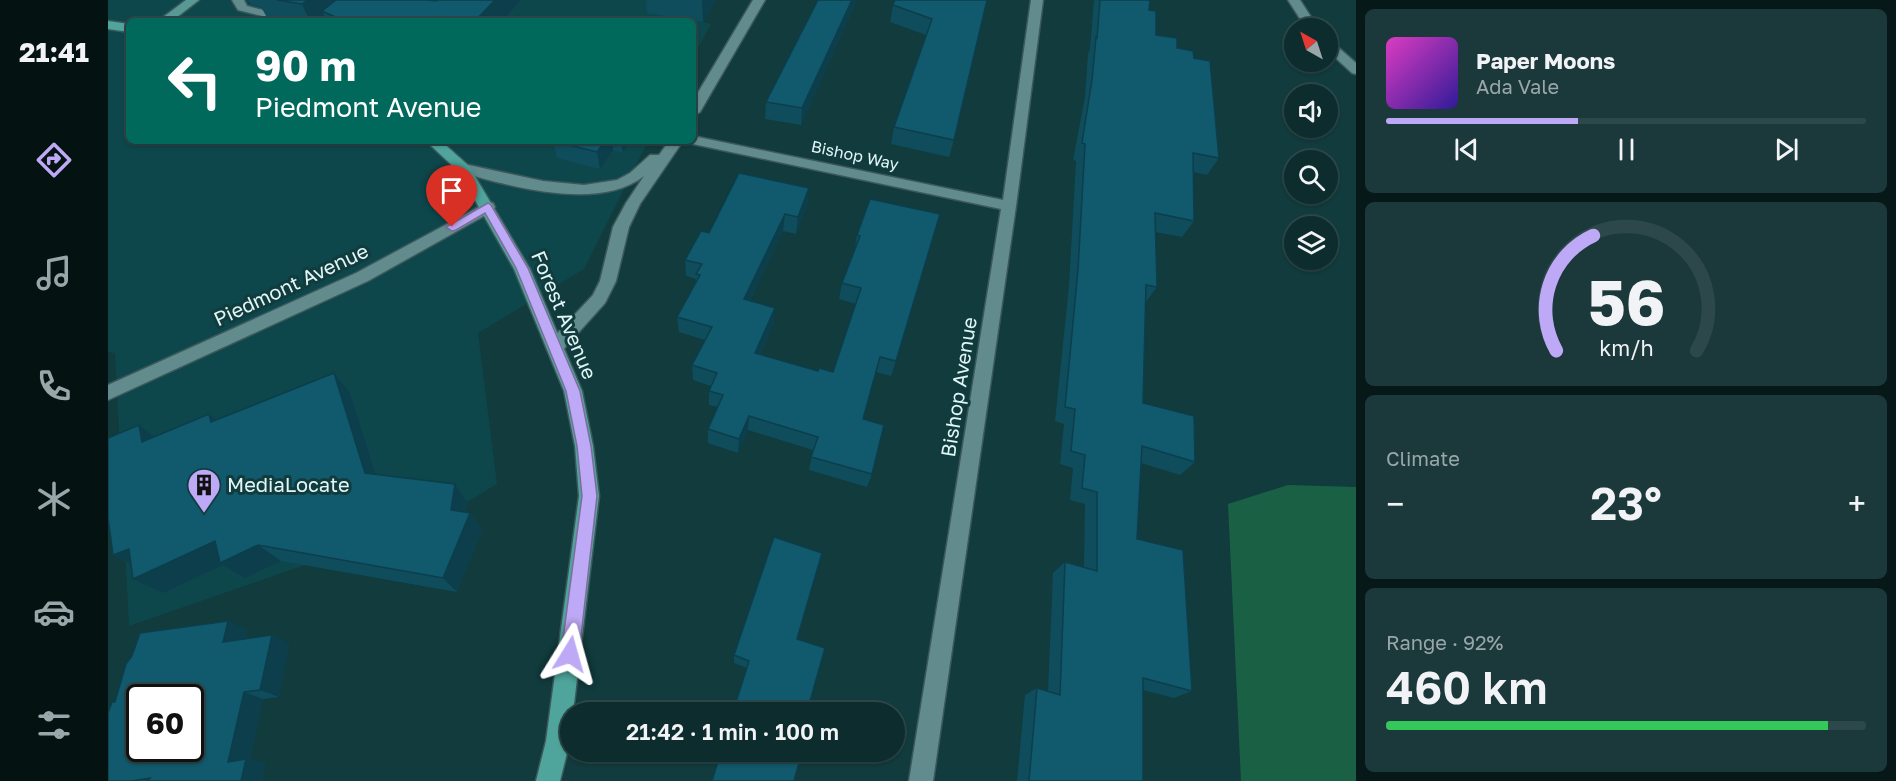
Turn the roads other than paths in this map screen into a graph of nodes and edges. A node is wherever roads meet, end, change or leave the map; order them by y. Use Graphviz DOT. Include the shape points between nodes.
graph roads {
  1 [pos="193,0"];
  2 [pos="238,0"];
  3 [pos="759,0"];
  4 [pos="1037,0"];
  5 [pos="1294,0"];
  6 [pos="290,8"];
  7 [pos="168,18"];
  8 [pos="273,18"];
  9 [pos="277,18"];
  10 [pos="1306,18"];
  11 [pos="108,25"];
  12 [pos="126,28"];
  13 [pos="1338,54"];
  14 [pos="1356,70"];
  15 [pos="696,107"];
  16 [pos="696,141"];
  17 [pos="436,144"];
  18 [pos="672,144"];
  19 [pos="673,144"];
  20 [pos="464,169"];
  21 [pos="1009,206"];
  22 [pos="488,207"];
  23 [pos="555,347"];
  24 [pos="108,393"];
  25 [pos="548,781"];
  26 [pos="921,781"];
  1 -- 7 [label="street"];
  2 -- 8 [label="street" via="242,8"];
  3 -- 15 [label="street"];
  4 -- 21 [label="street, Bishop Avenue"];
  5 -- 10 [label="street"];
  6 -- 9 [label="street"];
  11 -- 12 [label="main road"];
  13 -- 14 [label="street"];
  16 -- 21 [label="street, Bishop Way"];
  17 -- 20 [label="main road, Forest Avenue"];
  18 -- 20 [label="street" via="623,183 600,189 560,187"];
  19 -- 23 [label="street" via="621,227 608,281 599,299"];
  20 -- 22 [label="main road, Forest Avenue"];
  21 -- 26 [label="street, Bishop Avenue"];
  22 -- 23 [label="main road, Forest Avenue" via="522,268"];
  22 -- 24 [label="street, Piedmont Avenue" via="362,278"];
  23 -- 25 [label="main road, Forest Avenue" via="573,391 589,496 558,741"];
}
